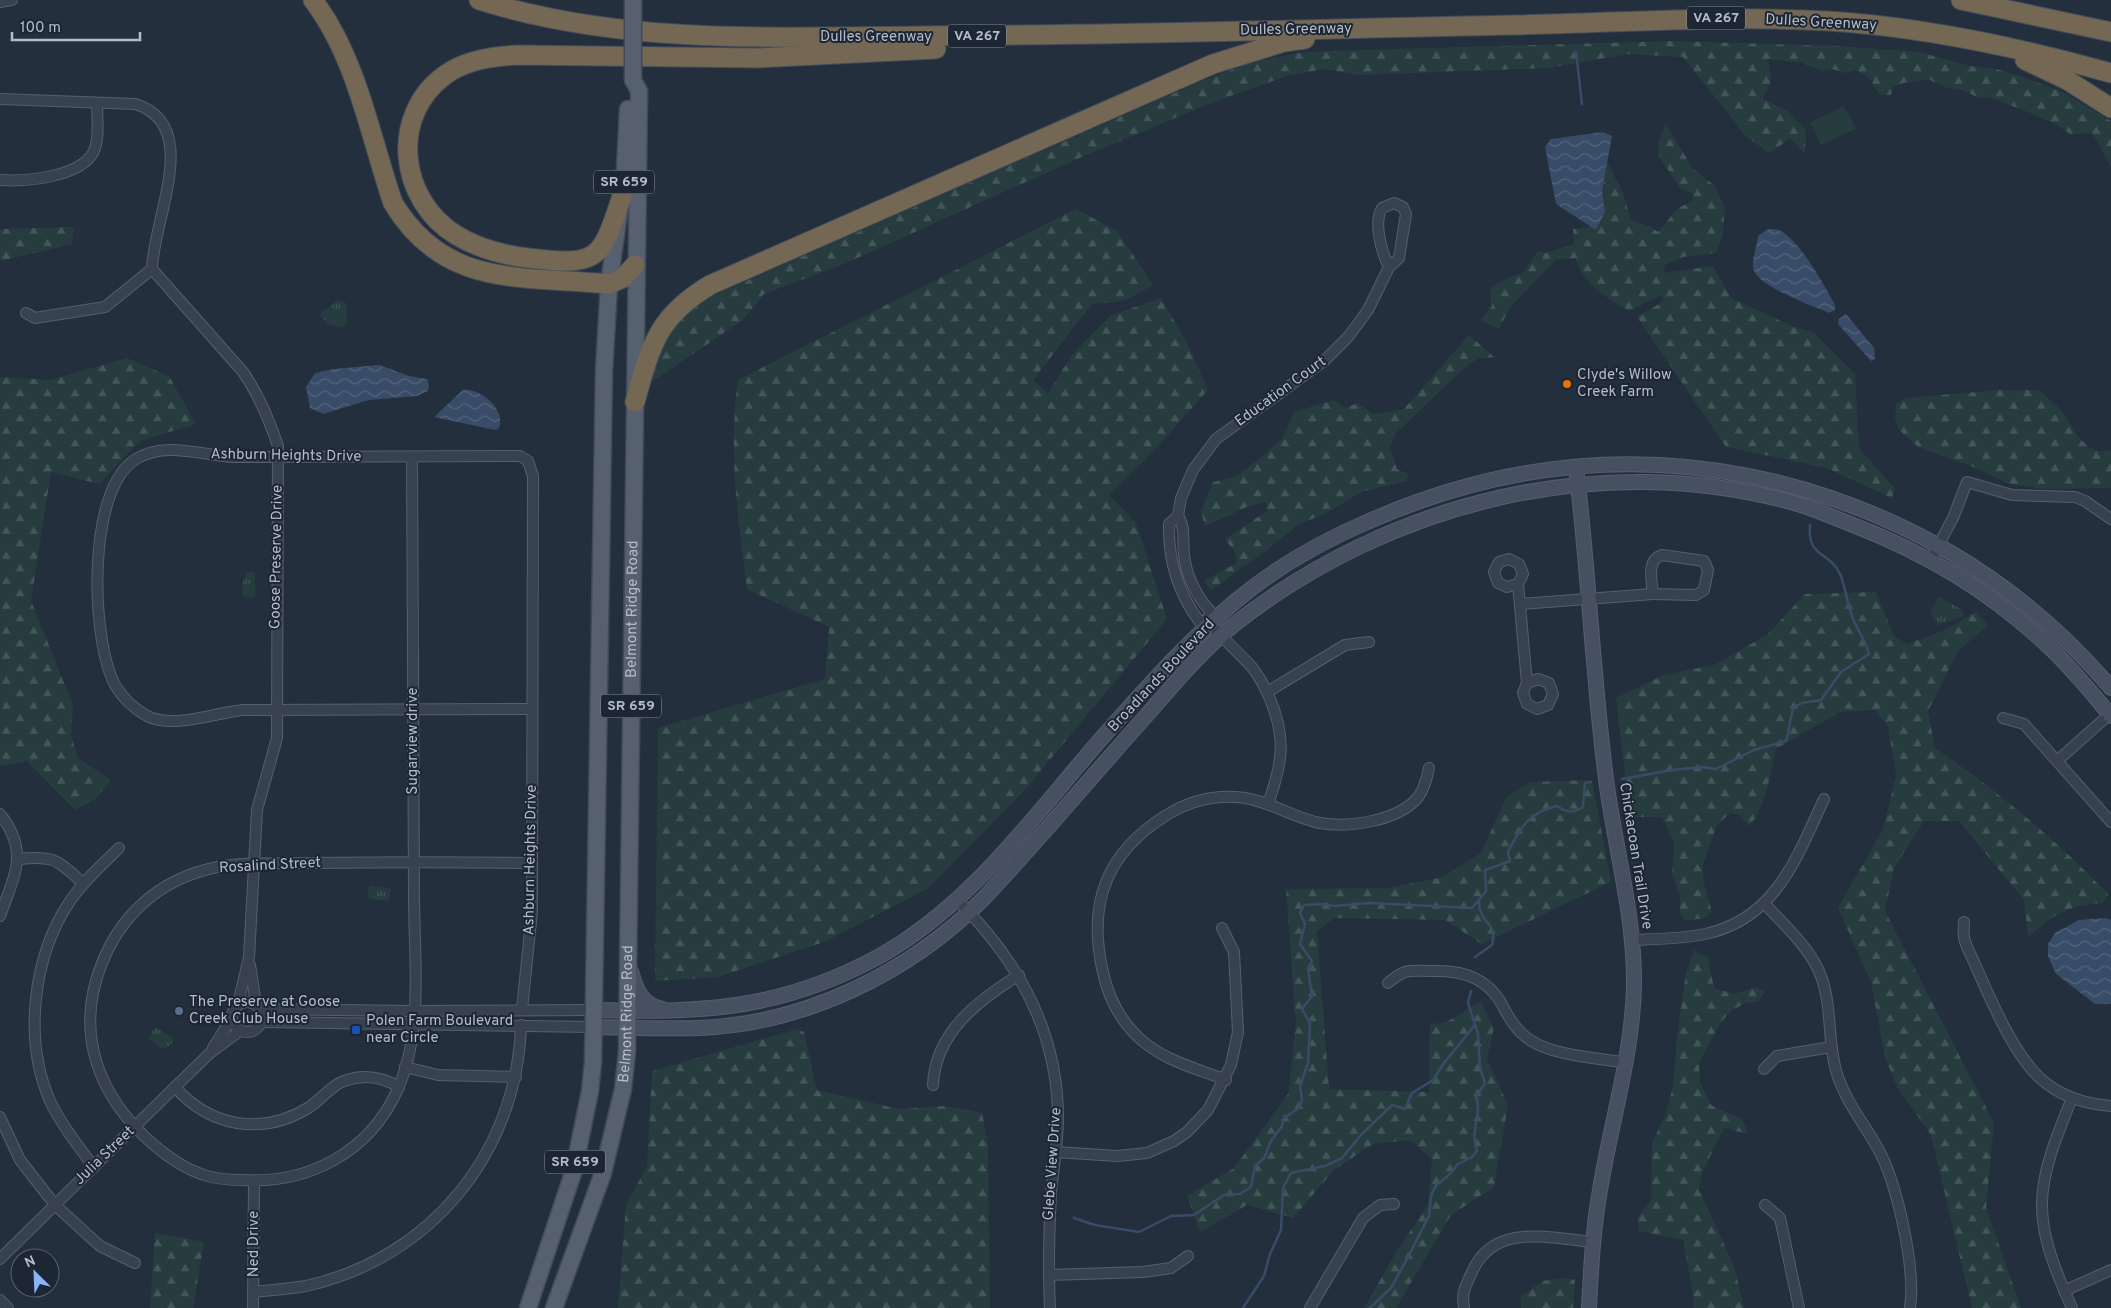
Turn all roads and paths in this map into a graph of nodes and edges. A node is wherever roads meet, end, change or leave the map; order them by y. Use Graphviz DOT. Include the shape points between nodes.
graph roads {
  1 [pos="12,0"];
  2 [pos="313,0"];
  3 [pos="479,0"];
  4 [pos="633,0"];
  5 [pos="1960,0"];
  6 [pos="0,2"];
  7 [pos="1478,26"];
  8 [pos="2111,32"];
  9 [pos="1068,36"];
  10 [pos="1953,36"];
  11 [pos="2111,73"];
  12 [pos="633,80"];
  13 [pos="0,99"];
  14 [pos="97,103"];
  15 [pos="2111,108"];
  16 [pos="0,180"];
  17 [pos="623,193"];
  18 [pos="636,265"];
  19 [pos="1389,268"];
  20 [pos="152,269"];
  21 [pos="609,284"];
  22 [pos="26,313"];
  23 [pos="635,402"];
  24 [pos="278,458"];
  25 [pos="412,458"];
  26 [pos="1576,466"];
  27 [pos="1578,485"];
  28 [pos="1178,516"];
  29 [pos="2111,519"];
  30 [pos="1939,545"];
  31 [pos="1930,561"];
  32 [pos="1518,584"];
  33 [pos="1654,594"];
  34 [pos="1589,599"];
  35 [pos="1521,604"];
  36 [pos="1209,623"];
  37 [pos="1221,636"];
  38 [pos="1369,642"];
  39 [pos="1528,683"];
  40 [pos="2111,688"];
  41 [pos="1267,692"];
  42 [pos="277,709"];
  43 [pos="413,709"];
  44 [pos="532,709"];
  45 [pos="2108,716"];
  46 [pos="2003,718"];
  47 [pos="2057,761"];
  48 [pos="1429,768"];
  49 [pos="1824,799"];
  50 [pos="1268,804"];
  51 [pos="0,814"];
  52 [pos="2111,822"];
  53 [pos="119,848"];
  54 [pos="19,859"];
  55 [pos="414,862"];
  56 [pos="532,863"];
  57 [pos="254,864"];
  58 [pos="83,883"];
  59 [pos="957,900"];
  60 [pos="1764,903"];
  61 [pos="970,912"];
  62 [pos="0,916"];
  63 [pos="1964,922"];
  64 [pos="1222,928"];
  65 [pos="1632,940"];
  66 [pos="248,957"];
  67 [pos="629,965"];
  68 [pos="1019,975"];
  69 [pos="1388,983"];
  70 [pos="238,1004"];
  71 [pos="258,1006"];
  72 [pos="522,1010"];
  73 [pos="594,1010"];
  74 [pos="414,1011"];
  75 [pos="628,1011"];
  76 [pos="671,1011"];
  77 [pos="231,1020"];
  78 [pos="261,1022"];
  79 [pos="413,1025"];
  80 [pos="521,1025"];
  81 [pos="593,1028"];
  82 [pos="628,1028"];
  83 [pos="240,1031"];
  84 [pos="1831,1047"];
  85 [pos="210,1053"];
  86 [pos="1626,1063"];
  87 [pos="405,1067"];
  88 [pos="1764,1068"];
  89 [pos="516,1077"];
  90 [pos="1226,1080"];
  91 [pos="933,1085"];
  92 [pos="174,1087"];
  93 [pos="399,1087"];
  94 [pos="2072,1098"];
  95 [pos="2111,1106"];
  96 [pos="0,1117"];
  97 [pos="134,1128"];
  98 [pos="1056,1152"];
  99 [pos="94,1167"];
  100 [pos="254,1181"];
  101 [pos="1394,1204"];
  102 [pos="55,1205"];
  103 [pos="1765,1205"];
  104 [pos="1593,1242"];
  105 [pos="1188,1256"];
  106 [pos="0,1259"];
  107 [pos="135,1263"];
  108 [pos="2111,1270"];
  109 [pos="1048,1276"];
  110 [pos="253,1292"];
  111 [pos="2064,1292"];
  112 [pos="0,1300"];
  113 [pos="8,1308"];
  114 [pos="253,1308"];
  115 [pos="528,1308"];
  116 [pos="554,1308"];
  117 [pos="1050,1308"];
  118 [pos="1310,1308"];
  119 [pos="1464,1308"];
  120 [pos="1589,1308"];
  121 [pos="1800,1308"];
  122 [pos="1910,1308"];
  123 [pos="2072,1308"];
  1 -- 6 [label="street"];
  2 -- 21 [label="highway" via="340,44 349,66 393,203 404,222 423,242 441,256 464,267 492,274"];
  3 -- 9 [label="highway, Dulles Greenway / VA 267" via="596,27 696,37"];
  4 -- 12 [label="main road, Belmont Ridge Road / SR 659, bridge"];
  5 -- 8 [label="highway"];
  7 -- 9 [label="highway, Dulles Greenway / VA 267"];
  7 -- 10 [label="highway, Dulles Greenway / VA 267" via="1720,18 1826,21"];
  7 -- 23 [label="highway" via="1284,42 1222,61 725,277 680,306 660,330 649,352"];
  9 -- 17 [label="highway" via="1031,44 758,58 496,57 465,64 445,75 424,96 413,115 407,159 422,201 455,234 501,254 568,263 590,257 598,252 607,238"];
  10 -- 11 [label="highway, Dulles Greenway / VA 267" via="2002,44"];
  10 -- 15 [label="highway" via="2008,53 2045,69"];
  12 -- 17 [label="main road, Belmont Ridge Road / SR 659" via="628,92"];
  12 -- 18 [label="main road, Belmont Ridge Road / SR 659" via="639,91"];
  13 -- 14 [label="street"];
  14 -- 16 [label="street" via="96,143 88,160 80,167 61,174"];
  14 -- 20 [label="street" via="146,107 168,131 172,158 152,250"];
  17 -- 21 [label="main road, Belmont Ridge Road / SR 659"];
  18 -- 21 [label="highway" via="622,278"];
  18 -- 23 [label="main road, Belmont Ridge Road / SR 659"];
  19 -- 19 [label="street, Education Court" via="1399,258 1406,214 1403,207 1394,204 1382,208 1378,216 1383,255"];
  19 -- 28 [label="street, Education Court" via="1368,310 1334,352 1216,440 1202,455 1187,481"];
  20 -- 22 [label="street" via="105,307 35,318"];
  20 -- 24 [label="street, Goose Preserve Drive" via="255,389 270,420"];
  21 -- 73 [label="main road, Belmont Ridge Road / SR 659" via="604,371"];
  23 -- 67 [label="main road, Belmont Ridge Road / SR 659"];
  24 -- 25 [label="street, Ashburn Heights Drive"];
  24 -- 42 [label="street, Goose Preserve Drive"];
  24 -- 42 [label="street, Ashburn Heights Drive" via="203,455 180,449 135,459 120,476 108,502 100,540 97,591 102,641 110,672 125,699 140,711 156,719 184,722 217,713"];
  25 -- 43 [label="street, Sugarview drive"];
  25 -- 44 [label="street, Ashburn Heights Drive" via="520,456 532,468"];
  26 -- 27 [label="main road, Chickacoan Trail Drive"];
  26 -- 30 [label="main road, Broadlands Boulevard" via="1670,465 1783,483 1870,512"];
  26 -- 36 [label="main road, Broadlands Boulevard" via="1488,479 1436,494 1382,515 1286,565"];
  27 -- 31 [label="main road, Broadlands Boulevard" via="1660,482 1732,490 1793,503 1880,536"];
  27 -- 34 [label="main road, Chickacoan Trail Drive"];
  27 -- 37 [label="main road, Broadlands Boulevard" via="1487,500 1398,528 1304,574"];
  28 -- 36 [label="street" via="1184,525 1186,565 1196,592 1210,611"];
  28 -- 36 [label="street, Education Court" via="1169,524 1173,570 1191,610 1199,620"];
  29 -- 30 [label="street" via="2075,497 2012,495 1967,482"];
  30 -- 31 [label="street"];
  30 -- 40 [label="main road, Broadlands Boulevard" via="1978,568 2021,600 2053,627"];
  31 -- 45 [label="main road, Broadlands Boulevard" via="1978,590 2027,628 2065,663"];
  32 -- 35 [label="street"];
  33 -- 33 [label="street" via="1701,594 1706,586 1707,565 1699,559 1658,556 1652,565"];
  33 -- 34 [label="street"];
  34 -- 35 [label="street"];
  34 -- 65 [label="main road, Chickacoan Trail Drive" via="1606,776"];
  35 -- 39 [label="street"];
  36 -- 37 [label="street"];
  36 -- 59 [label="main road, Broadlands Boulevard"];
  37 -- 41 [label="street" via="1252,667"];
  37 -- 61 [label="main road, Broadlands Boulevard"];
  38 -- 41 [label="street" via="1345,645"];
  41 -- 50 [label="street" via="1277,715 1282,744 1278,773"];
  42 -- 43 [label="street, Ashburn Heights Drive"];
  42 -- 57 [label="street, Goose Preserve Drive" via="277,738 257,810"];
  43 -- 44 [label="street, Ashburn Heights Drive"];
  43 -- 55 [label="street, Sugarview drive"];
  44 -- 56 [label="street, Ashburn Heights Drive"];
  45 -- 47 [label="street"];
  46 -- 47 [label="street" via="2024,724"];
  47 -- 52 [label="street"];
  48 -- 50 [label="street" via="1426,784 1418,797 1397,811 1367,822 1320,823"];
  49 -- 60 [label="street" via="1794,865"];
  50 -- 90 [label="street" via="1238,798 1208,799 1164,816 1134,841 1118,860 1098,905 1096,932 1104,978 1113,1003 1125,1022 1158,1052"];
  51 -- 54 [label="street" via="15,838"];
  53 -- 58 [label="street"];
  54 -- 58 [label="street" via="43,857 56,860"];
  54 -- 62 [label="street"];
  55 -- 56 [label="street, Rosalind Street"];
  55 -- 57 [label="street, Rosalind Street"];
  55 -- 74 [label="street, Sugarview drive"];
  56 -- 72 [label="street, Ashburn Heights Drive" via="530,936"];
  57 -- 66 [label="street, Goose Preserve Drive"];
  57 -- 97 [label="street, Rosalind Street" via="221,866 196,872 160,890 136,908 108,947 94,991 90,1029 93,1050 106,1089"];
  58 -- 99 [label="street" via="69,902 40,975 36,1052 50,1100"];
  59 -- 61 [label="street, Glebe View Drive"];
  59 -- 76 [label="main road, Broadlands Boulevard" via="906,940 827,981 766,1001"];
  60 -- 65 [label="street" via="1739,921 1708,933"];
  60 -- 84 [label="street" via="1816,966 1828,996"];
  61 -- 68 [label="street, Glebe View Drive" via="1002,949"];
  61 -- 82 [label="main road, Broadlands Boulevard" via="926,948 892,970 832,999 782,1014 729,1024 700,1028"];
  63 -- 94 [label="street" via="1967,947 2020,1054 2041,1079"];
  64 -- 90 [label="street" via="1234,952 1238,1016 1236,1049"];
  65 -- 86 [label="main road, Chickacoan Trail Drive" via="1634,988"];
  66 -- 70 [label="street"];
  66 -- 71 [label="street"];
  67 -- 75 [label="main road, Belmont Ridge Road / SR 659"];
  67 -- 76 [label="main road" via="642,998 655,1008"];
  68 -- 91 [label="street" via="992,992 956,1026 934,1067"];
  68 -- 98 [label="street, Glebe View Drive" via="1040,1019 1052,1060 1058,1100"];
  69 -- 86 [label="street" via="1402,971 1449,970 1462,973 1492,990 1512,1023 1530,1040 1552,1050"];
  70 -- 71 [label="street" via="244,1002"];
  70 -- 77 [label="street"];
  71 -- 74 [label="street"];
  71 -- 78 [label="street"];
  72 -- 73 [label="street"];
  72 -- 74 [label="street"];
  73 -- 75 [label="main road, Broadlands Boulevard"];
  73 -- 81 [label="main road, Belmont Ridge Road / SR 659"];
  74 -- 79 [label="street, Sugarview drive"];
  75 -- 76 [label="main road, Broadlands Boulevard"];
  75 -- 82 [label="main road, Belmont Ridge Road / SR 659"];
  77 -- 83 [label="street"];
  77 -- 85 [label="street, Julia Street"];
  78 -- 79 [label="street"];
  78 -- 83 [label="street" via="252,1031"];
  79 -- 80 [label="street"];
  79 -- 87 [label="street, Rosalind Street"];
  80 -- 81 [label="street"];
  80 -- 89 [label="street"];
  81 -- 82 [label="main road, Broadlands Boulevard"];
  81 -- 115 [label="main road, Belmont Ridge Road / SR 659" via="590,1091 574,1170"];
  82 -- 116 [label="main road, Belmont Ridge Road / SR 659" via="623,1089 604,1173"];
  83 -- 85 [label="street, Julia Street"];
  84 -- 88 [label="street" via="1778,1056"];
  84 -- 122 [label="street" via="1846,1097 1878,1147 1892,1182 1912,1276"];
  85 -- 92 [label="street, Julia Street"];
  86 -- 104 [label="main road, Chickacoan Trail Drive"];
  87 -- 89 [label="street" via="438,1075"];
  87 -- 93 [label="street, Rosalind Street"];
  89 -- 110 [label="street" via="503,1117 479,1166 446,1208 426,1226 405,1243 354,1270 305,1286"];
  90 -- 98 [label="street" via="1198,1122 1162,1148 1124,1156"];
  92 -- 93 [label="street" via="204,1112 230,1122 269,1124 292,1117 334,1086 352,1078 380,1078"];
  92 -- 97 [label="street, Julia Street"];
  93 -- 100 [label="street, Rosalind Street" via="381,1120 349,1151 293,1178"];
  94 -- 95 [label="street"];
  94 -- 111 [label="street" via="2047,1161 2041,1207 2046,1244"];
  96 -- 102 [label="street" via="20,1160"];
  97 -- 99 [label="street, Julia Street"];
  97 -- 100 [label="street, Rosalind Street" via="180,1164 203,1175"];
  98 -- 109 [label="street, Glebe View Drive"];
  99 -- 102 [label="street, Julia Street"];
  100 -- 110 [label="street, Ned Drive"];
  101 -- 118 [label="street" via="1380,1205 1363,1218"];
  102 -- 106 [label="street, Julia Street"];
  102 -- 107 [label="street" via="100,1246"];
  103 -- 121 [label="street" via="1780,1218"];
  104 -- 119 [label="street" via="1520,1236 1499,1242 1476,1264 1462,1296"];
  104 -- 120 [label="main road, Chickacoan Trail Drive"];
  105 -- 109 [label="street" via="1171,1268 1143,1272"];
  108 -- 111 [label="street"];
  109 -- 117 [label="street, Glebe View Drive"];
  110 -- 114 [label="street, Ned Drive"];
  111 -- 123 [label="street"];
  112 -- 113 [label="street"];
}
